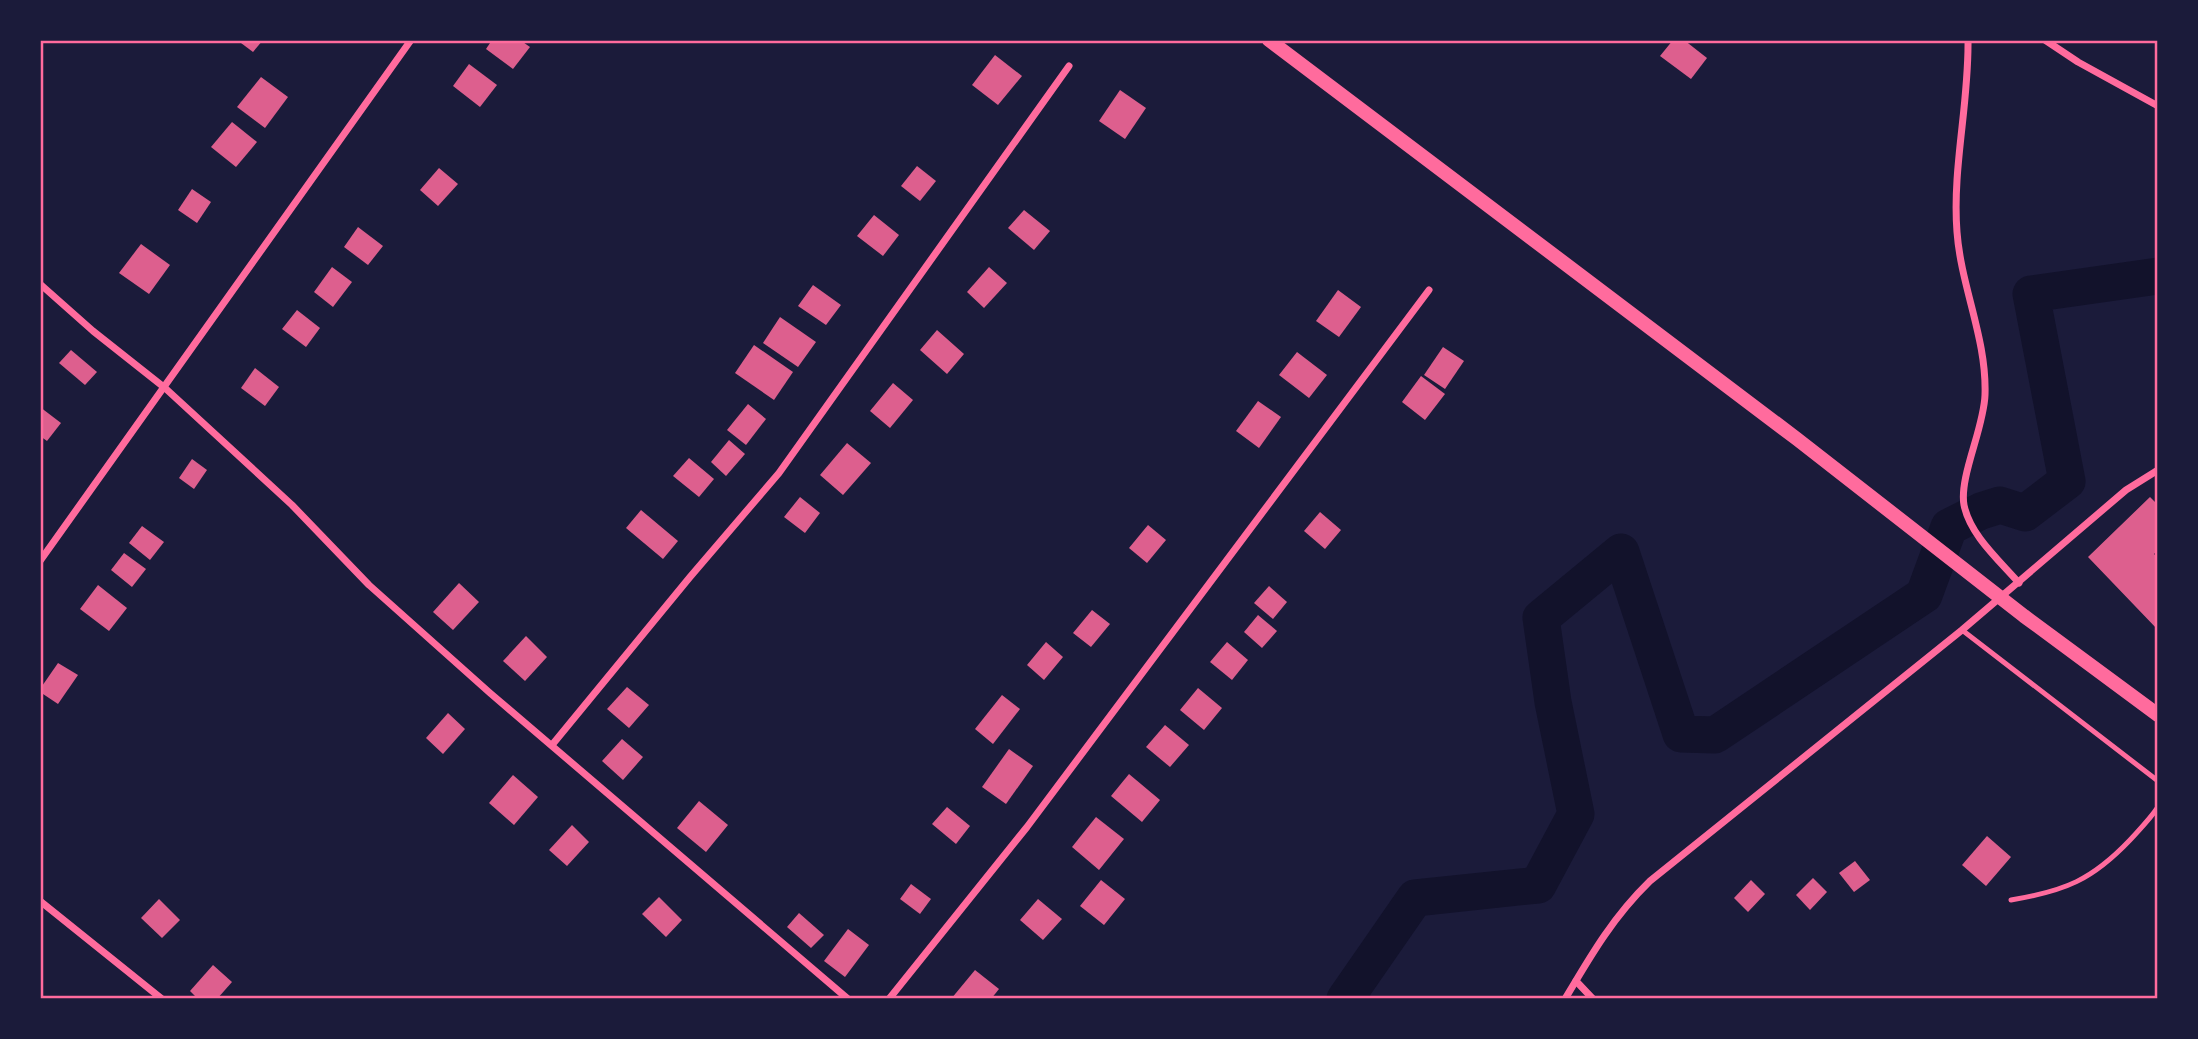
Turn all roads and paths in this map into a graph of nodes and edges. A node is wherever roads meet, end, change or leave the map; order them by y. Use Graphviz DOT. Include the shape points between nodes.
graph roads {
  1 [pos="411,40"];
  2 [pos="1269,40"];
  3 [pos="1968,40"];
  4 [pos="2045,40"];
  5 [pos="1069,66"];
  6 [pos="2158,106"];
  7 [pos="40,284"];
  8 [pos="1429,290"];
  9 [pos="165,388"];
  10 [pos="2158,470"];
  11 [pos="40,561"];
  12 [pos="2019,583"];
  13 [pos="1962,630"];
  14 [pos="2158,715"];
  15 [pos="552,745"];
  16 [pos="2158,781"];
  17 [pos="2158,807"];
  18 [pos="2011,900"];
  19 [pos="40,901"];
  20 [pos="1576,981"];
  21 [pos="162,999"];
  22 [pos="848,999"];
  23 [pos="889,999"];
  24 [pos="1565,999"];
  25 [pos="1592,999"];
  1 -- 9 [label="street"];
  2 -- 14 [label="main road"];
  3 -- 12 [label="street" via="1957,229 1963,276 1982,349 1985,397 1964,503 1978,535"];
  4 -- 6 [label="street"];
  5 -- 15 [label="street" via="779,473"];
  7 -- 9 [label="street"];
  8 -- 23 [label="street" via="1027,827"];
  9 -- 11 [label="street"];
  9 -- 15 [label="street" via="292,505 369,585"];
  10 -- 12 [label="street" via="2126,490"];
  12 -- 13 [label="street"];
  13 -- 16 [label="lane"];
  13 -- 20 [label="street" via="1650,881 1627,903"];
  15 -- 22 [label="street"];
  17 -- 18 [label="lane" via="2123,847 2088,877 2043,895"];
  19 -- 21 [label="street"];
  20 -- 24 [label="street"];
  20 -- 25 [label="street"];
}
